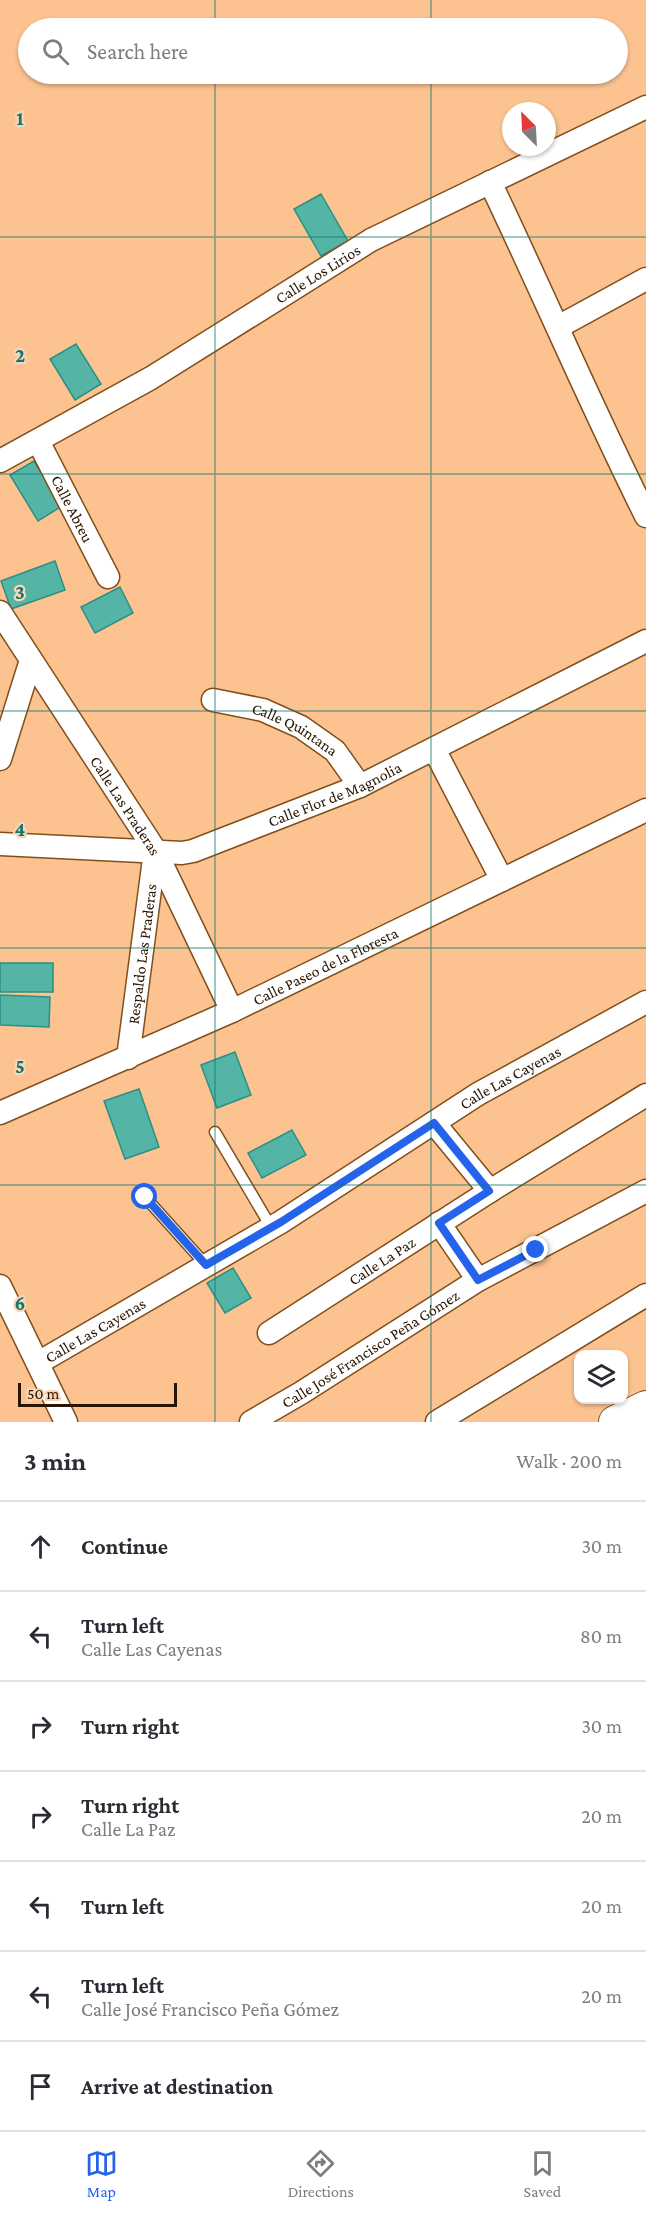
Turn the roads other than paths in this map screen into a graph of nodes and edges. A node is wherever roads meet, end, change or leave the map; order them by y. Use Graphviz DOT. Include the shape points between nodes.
graph roads {
  1 [pos="646,107"];
  2 [pos="490,182"];
  3 [pos="646,279"];
  4 [pos="558,327"];
  5 [pos="38,441"];
  6 [pos="0,461"];
  7 [pos="646,516"];
  8 [pos="108,577"];
  9 [pos="0,612"];
  10 [pos="646,641"];
  11 [pos="31,660"];
  12 [pos="213,700"];
  13 [pos="434,749"];
  14 [pos="0,759"];
  15 [pos="360,786"];
  16 [pos="646,810"];
  17 [pos="0,843"];
  18 [pos="155,850"];
  19 [pos="502,880"];
  20 [pos="646,1002"];
  21 [pos="232,1011"];
  22 [pos="128,1058"];
  23 [pos="646,1095"];
  24 [pos="0,1113"];
  25 [pos="434,1123"];
  26 [pos="215,1132"];
  27 [pos="489,1191"];
  28 [pos="646,1191"];
  29 [pos="145,1197"];
  30 [pos="439,1223"];
  31 [pos="271,1227"];
  32 [pos="206,1265"];
  33 [pos="478,1280"];
  34 [pos="0,1286"];
  35 [pos="646,1295"];
  36 [pos="268,1333"];
  37 [pos="38,1363"];
  38 [pos="646,1407"];
  39 [pos="66,1422"];
  40 [pos="251,1422"];
  41 [pos="437,1422"];
  42 [pos="615,1422"];
  1 -- 2 [label="street, Calle Los Lirios"];
  2 -- 4 [label="street"];
  2 -- 5 [label="street, Calle Los Lirios" via="371,240 151,378"];
  3 -- 4 [label="street"];
  4 -- 7 [label="street"];
  5 -- 6 [label="street, Calle Los Lirios"];
  5 -- 8 [label="street, Calle Abreu"];
  9 -- 11 [label="street, Calle Las Praderas"];
  10 -- 13 [label="street, Calle Flor de Magnolia"];
  11 -- 14 [label="street"];
  11 -- 18 [label="street, Calle Las Praderas"];
  12 -- 15 [label="street, Calle Quintana" via="263,710 301,727 335,751"];
  13 -- 15 [label="street, Calle Flor de Magnolia"];
  13 -- 19 [label="street"];
  15 -- 18 [label="street, Calle Flor de Magnolia" via="193,851"];
  16 -- 19 [label="street, Calle Paseo de la Floresta"];
  17 -- 18 [label="street, Calle Flor de Magnolia"];
  18 -- 21 [label="street, Calle Las Praderas"];
  18 -- 22 [label="street, Respaldo Las Praderas"];
  19 -- 21 [label="street, Calle Paseo de la Floresta"];
  20 -- 25 [label="street, Calle Las Cayenas" via="478,1094"];
  21 -- 22 [label="street, Calle Paseo de la Floresta"];
  22 -- 24 [label="street, Calle Paseo de la Floresta"];
  23 -- 27 [label="street, Calle La Paz"];
  25 -- 27 [label="street"];
  25 -- 31 [label="street, Calle Las Cayenas"];
  26 -- 31 [label="lane"];
  27 -- 30 [label="street, Calle La Paz"];
  28 -- 33 [label="street, Calle José Francisco Peña Gómez"];
  29 -- 32 [label="lane"];
  30 -- 33 [label="street"];
  30 -- 36 [label="street, Calle La Paz"];
  31 -- 32 [label="street, Calle Las Cayenas"];
  32 -- 37 [label="street, Calle Las Cayenas"];
  33 -- 40 [label="street, Calle José Francisco Peña Gómez"];
  34 -- 37 [label="street"];
  35 -- 41 [label="street"];
  37 -- 39 [label="street"];
  38 -- 42 [label="street"];
}
